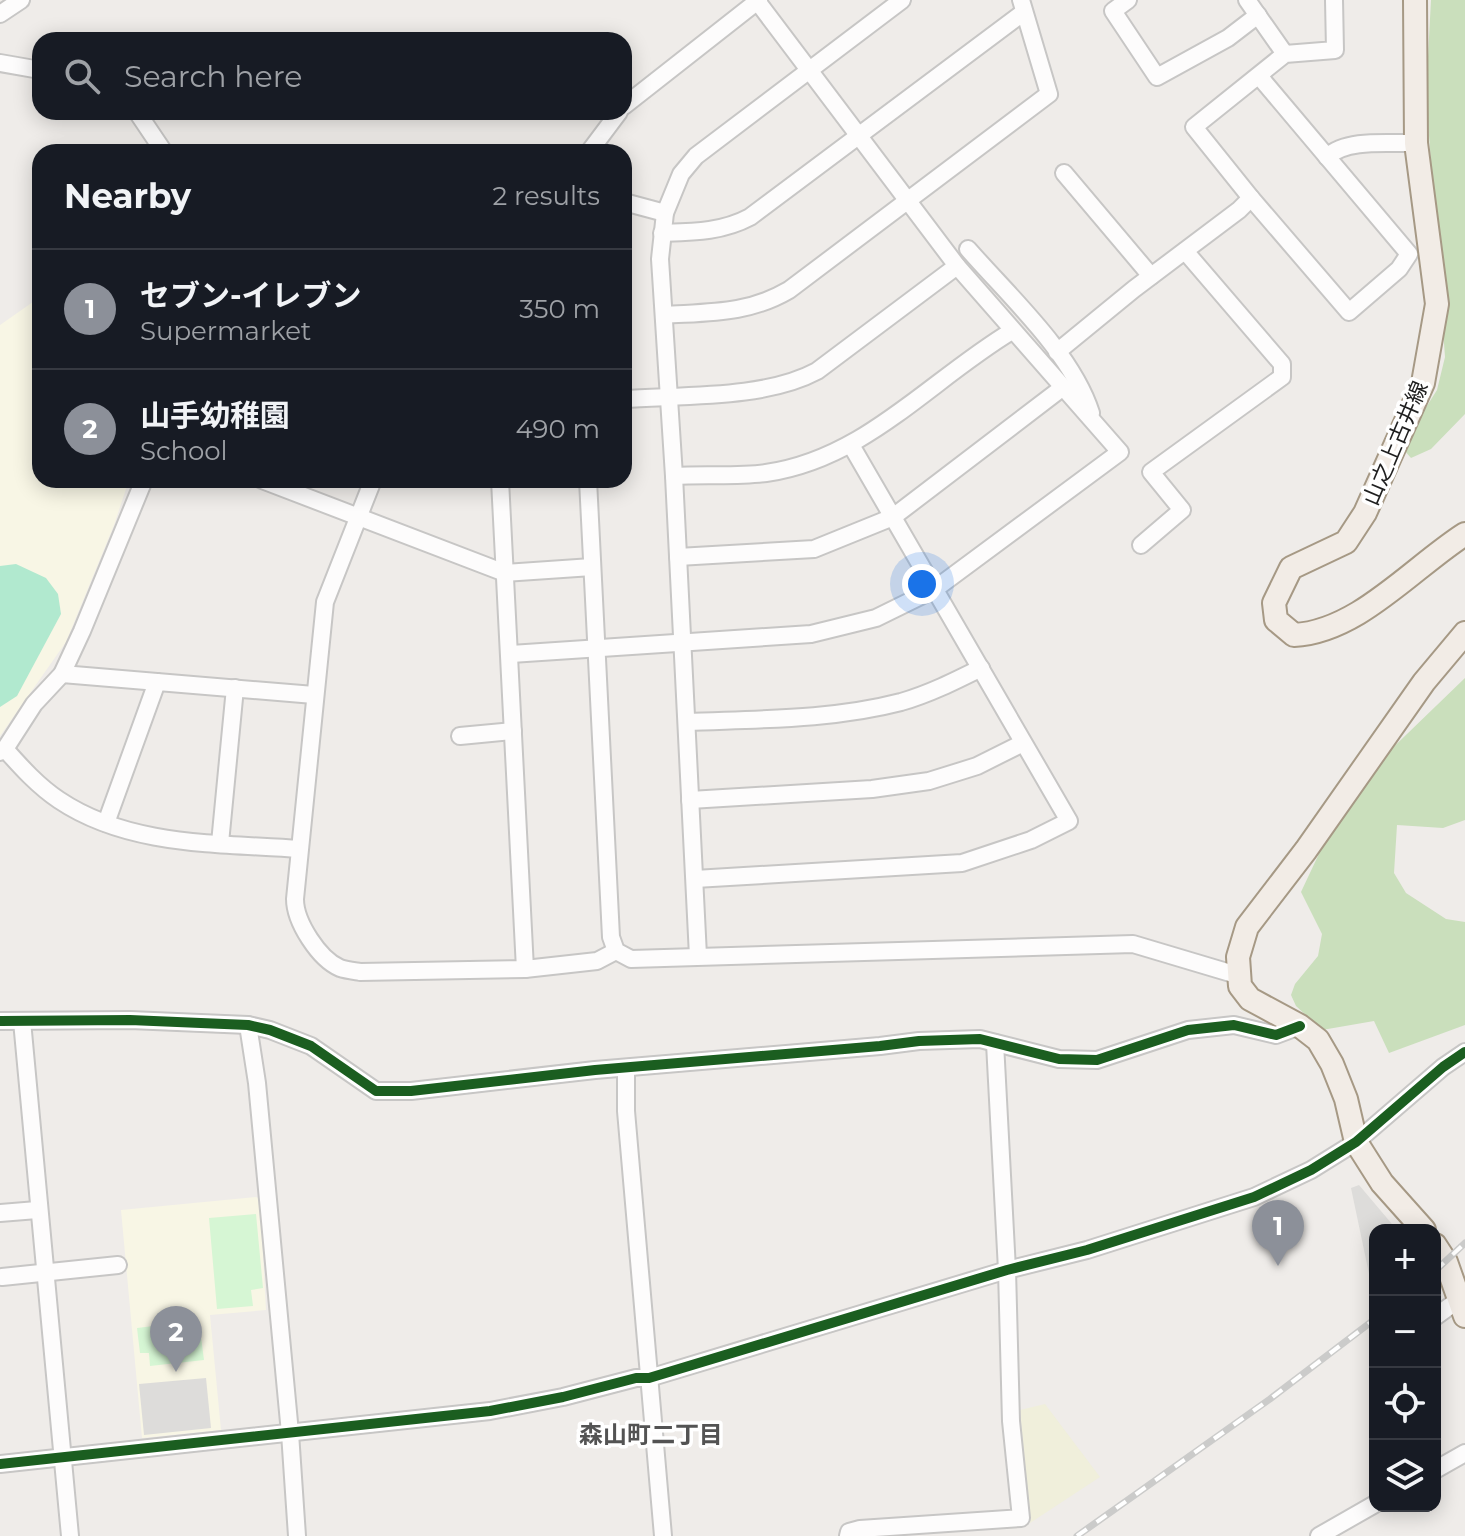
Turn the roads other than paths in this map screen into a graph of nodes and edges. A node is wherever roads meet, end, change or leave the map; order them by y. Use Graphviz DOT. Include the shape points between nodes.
graph roads {
  1 [pos="21,0"];
  2 [pos="902,0"];
  3 [pos="1128,0"];
  4 [pos="1247,0"];
  5 [pos="1334,0"];
  6 [pos="1415,0"];
  7 [pos="758,1"];
  8 [pos="1022,6"];
  9 [pos="0,14"];
  10 [pos="1258,15"];
  11 [pos="1285,54"];
  12 [pos="0,63"];
  13 [pos="32,69"];
  14 [pos="808,71"];
  15 [pos="1259,76"];
  16 [pos="632,100"];
  17 [pos="142,120"];
  18 [pos="612,120"];
  19 [pos="858,135"];
  20 [pos="1416,143"];
  21 [pos="159,144"];
  22 [pos="593,144"];
  23 [pos="1327,157"];
  24 [pos="1064,173"];
  25 [pos="1251,198"];
  26 [pos="908,200"];
  27 [pos="632,204"];
  28 [pos="665,213"];
  29 [pos="662,233"];
  30 [pos="968,249"];
  31 [pos="1185,251"];
  32 [pos="957,266"];
  33 [pos="1151,276"];
  34 [pos="664,315"];
  35 [pos="1012,331"];
  36 [pos="1057,352"];
  37 [pos="1062,388"];
  38 [pos="668,396"];
  39 [pos="632,398"];
  40 [pos="1094,421"];
  41 [pos="851,445"];
  42 [pos="674,476"];
  43 [pos="141,488"];
  44 [pos="283,488"];
  45 [pos="370,488"];
  46 [pos="500,488"];
  47 [pos="588,488"];
  48 [pos="357,517"];
  49 [pos="893,517"];
  50 [pos="1465,534"];
  51 [pos="1141,545"];
  52 [pos="678,557"];
  53 [pos="592,567"];
  54 [pos="505,573"];
  55 [pos="935,589"];
  56 [pos="1465,633"];
  57 [pos="682,643"];
  58 [pos="596,647"];
  59 [pos="511,654"];
  60 [pos="981,668"];
  61 [pos="62,674"];
  62 [pos="157,682"];
  63 [pos="235,688"];
  64 [pos="314,695"];
  65 [pos="687,722"];
  66 [pos="513,731"];
  67 [pos="460,736"];
  68 [pos="1023,743"];
  69 [pos="3,750"];
  70 [pos="690,800"];
  71 [pos="106,823"];
  72 [pos="220,843"];
  73 [pos="299,849"];
  74 [pos="695,879"];
  75 [pos="616,951"];
  76 [pos="698,956"];
  77 [pos="525,969"];
  78 [pos="1237,975"];
  79 [pos="0,1021"];
  80 [pos="22,1021"];
  81 [pos="248,1025"];
  82 [pos="1300,1026"];
  83 [pos="995,1043"];
  84 [pos="1465,1052"];
  85 [pos="626,1068"];
  86 [pos="1356,1142"];
  87 [pos="37,1210"];
  88 [pos="0,1213"];
  89 [pos="1419,1224"];
  90 [pos="1441,1254"];
  91 [pos="118,1265"];
  92 [pos="1007,1270"];
  93 [pos="43,1272"];
  94 [pos="2,1277"];
  95 [pos="1463,1303"];
  96 [pos="1441,1314"];
  97 [pos="649,1378"];
  98 [pos="290,1433"];
  99 [pos="1465,1453"];
  100 [pos="61,1458"];
  101 [pos="0,1464"];
  102 [pos="1441,1467"];
  103 [pos="1369,1507"];
  104 [pos="70,1536"];
  105 [pos="297,1536"];
  106 [pos="663,1536"];
  107 [pos="848,1536"];
  108 [pos="1319,1536"];
  1 -- 9 [label="street"];
  2 -- 14 [label="street"];
  3 -- 10 [label="street" via="1113,11 1157,77"];
  4 -- 10 [label="street"];
  5 -- 11 [label="street" via="1335,50"];
  6 -- 20 [label="main road, 山之上古井線"];
  7 -- 14 [label="street"];
  7 -- 16 [label="street"];
  8 -- 19 [label="street"];
  8 -- 26 [label="street" via="1049,94"];
  10 -- 11 [label="street"];
  11 -- 15 [label="street"];
  12 -- 13 [label="street"];
  14 -- 19 [label="street"];
  14 -- 28 [label="street" via="696,156 681,174"];
  15 -- 23 [label="street"];
  15 -- 25 [label="street" via="1194,127"];
  17 -- 21 [label="street"];
  18 -- 22 [label="street"];
  19 -- 26 [label="street"];
  19 -- 29 [label="street" via="734,226"];
  20 -- 23 [label="street" via="1351,146"];
  20 -- 50 [label="main road, 山之上古井線" via="1437,304 1423,383 1365,513 1346,542 1291,568 1274,603 1276,620 1294,635 1333,627"];
  23 -- 25 [label="street" via="1409,254 1349,312"];
  24 -- 33 [label="street"];
  25 -- 31 [label="street"];
  26 -- 32 [label="street"];
  26 -- 34 [label="street" via="769,302 747,309"];
  27 -- 28 [label="street"];
  28 -- 29 [label="street"];
  29 -- 34 [label="street"];
  30 -- 36 [label="street"];
  31 -- 33 [label="street"];
  31 -- 51 [label="street" via="1282,364 1282,377 1151,472 1182,510"];
  32 -- 35 [label="street"];
  32 -- 38 [label="street" via="798,381 760,390"];
  33 -- 36 [label="street"];
  34 -- 38 [label="street"];
  35 -- 37 [label="street"];
  35 -- 41 [label="street"];
  36 -- 40 [label="street"];
  37 -- 40 [label="street"];
  37 -- 49 [label="street"];
  38 -- 39 [label="street"];
  38 -- 42 [label="street"];
  40 -- 55 [label="street" via="1120,452"];
  41 -- 42 [label="street" via="764,474"];
  41 -- 49 [label="street"];
  42 -- 52 [label="street"];
  43 -- 61 [label="street"];
  44 -- 48 [label="street"];
  45 -- 48 [label="street"];
  46 -- 54 [label="street"];
  47 -- 53 [label="street"];
  48 -- 54 [label="street"];
  48 -- 64 [label="street" via="325,602"];
  49 -- 52 [label="street" via="814,549"];
  49 -- 55 [label="street"];
  52 -- 57 [label="street"];
  53 -- 54 [label="street"];
  53 -- 58 [label="street"];
  54 -- 59 [label="street"];
  55 -- 57 [label="street" via="876,618 835,629"];
  55 -- 60 [label="street"];
  56 -- 78 [label="main road" via="1247,927"];
  57 -- 58 [label="street"];
  57 -- 65 [label="street"];
  58 -- 59 [label="street"];
  58 -- 75 [label="street" via="611,937"];
  59 -- 66 [label="street"];
  60 -- 65 [label="street" via="903,701 855,712"];
  60 -- 68 [label="street"];
  61 -- 62 [label="street"];
  61 -- 69 [label="street"];
  62 -- 63 [label="street"];
  62 -- 71 [label="street"];
  63 -- 64 [label="street"];
  63 -- 72 [label="street"];
  64 -- 73 [label="street"];
  65 -- 70 [label="street"];
  66 -- 67 [label="street"];
  66 -- 77 [label="street"];
  68 -- 70 [label="street" via="977,766 929,781"];
  68 -- 74 [label="street" via="1069,821 1031,840 962,863"];
  69 -- 71 [label="street" via="58,800"];
  70 -- 74 [label="street"];
  71 -- 72 [label="street" via="168,839"];
  72 -- 73 [label="street"];
  73 -- 77 [label="street" via="295,909 317,948 338,967 360,972"];
  74 -- 76 [label="street"];
  75 -- 76 [label="street" via="631,959"];
  75 -- 77 [label="street" via="597,961"];
  76 -- 78 [label="street" via="1133,944"];
  78 -- 82 [label="main road" via="1250,999"];
  79 -- 80 [label="street"];
  80 -- 81 [label="street"];
  80 -- 87 [label="street"];
  81 -- 85 [label="street" via="311,1046 376,1091"];
  81 -- 98 [label="street"];
  82 -- 83 [label="street" via="1276,1035 1234,1025 1188,1030 1097,1060 1059,1059"];
  82 -- 86 [label="main road" via="1318,1040 1332,1064"];
  83 -- 85 [label="street" via="919,1041"];
  83 -- 92 [label="street"];
  84 -- 86 [label="street"];
  85 -- 97 [label="street"];
  86 -- 89 [label="main road" via="1382,1183"];
  86 -- 92 [label="street" via="1254,1197"];
  87 -- 88 [label="street"];
  87 -- 93 [label="street"];
  90 -- 95 [label="main road"];
  91 -- 93 [label="street"];
  92 -- 97 [label="street"];
  92 -- 107 [label="street" via="1011,1421 1021,1518 860,1529"];
  93 -- 94 [label="street"];
  93 -- 100 [label="street"];
  95 -- 96 [label="street"];
  97 -- 98 [label="street" via="490,1411"];
  97 -- 106 [label="street"];
  98 -- 100 [label="street"];
  98 -- 105 [label="street"];
  99 -- 102 [label="street"];
  100 -- 101 [label="street"];
  100 -- 104 [label="street"];
  103 -- 108 [label="street"];
}
